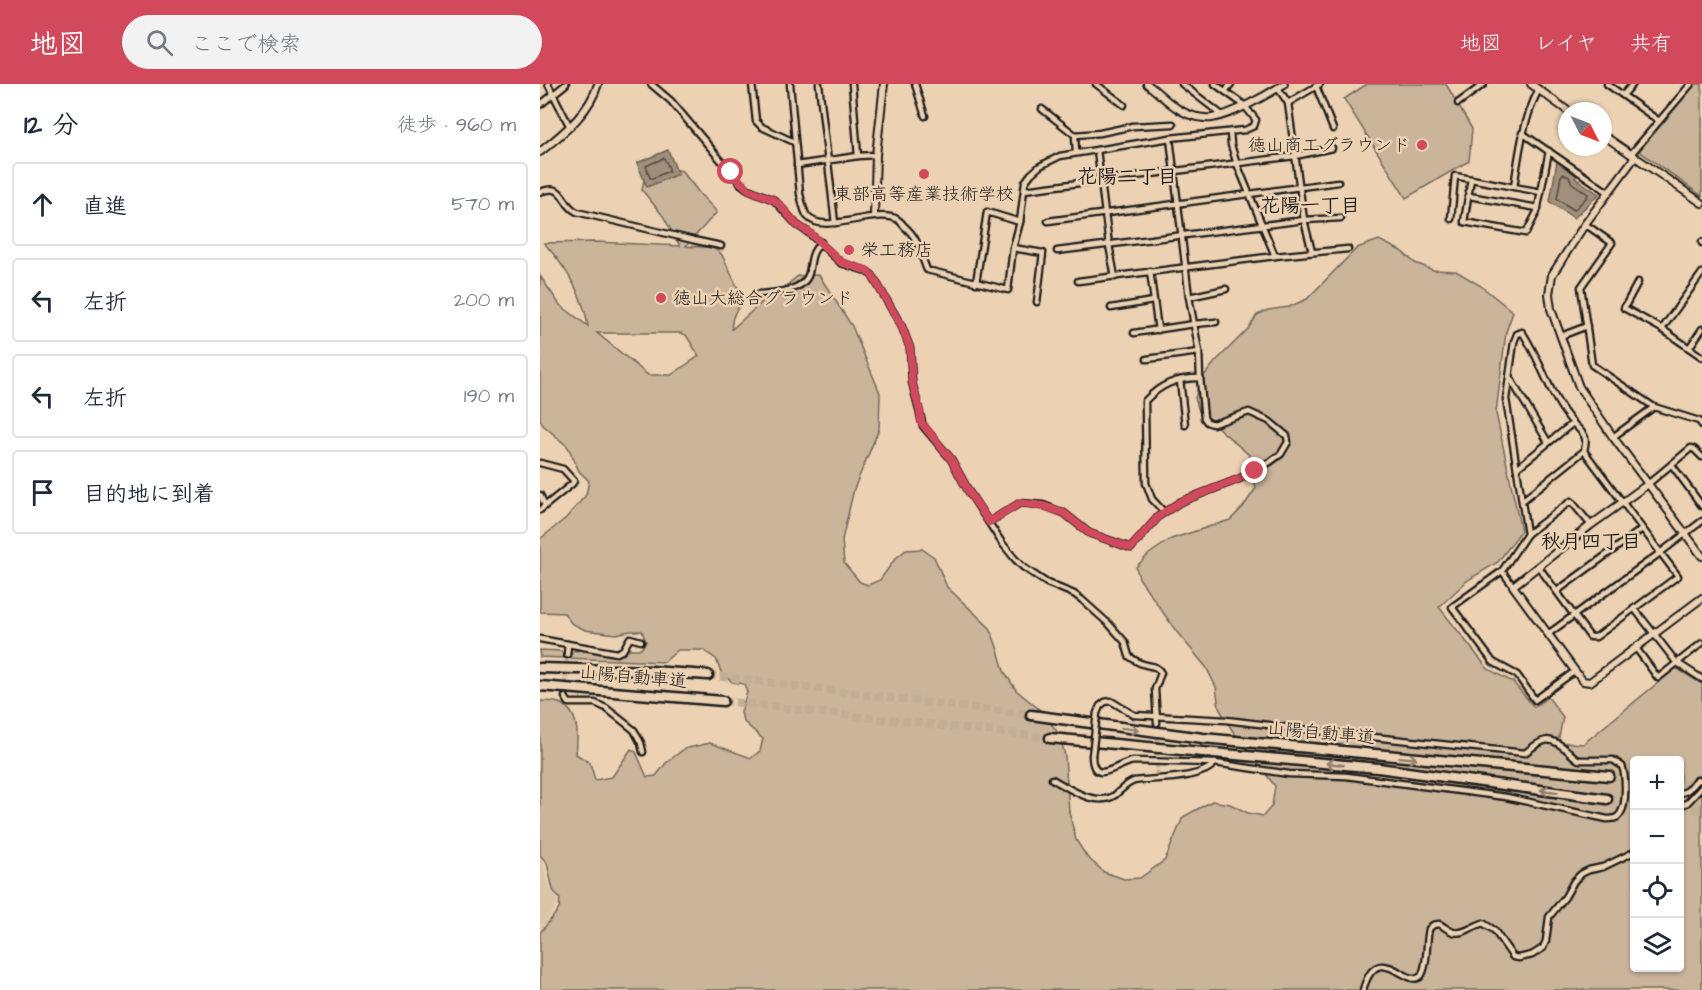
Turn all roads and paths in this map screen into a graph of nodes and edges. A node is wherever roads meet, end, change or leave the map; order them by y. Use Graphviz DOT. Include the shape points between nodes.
graph roads {
  1 [pos="548,84"];
  2 [pos="566,84"];
  3 [pos="598,84"];
  4 [pos="651,84"];
  5 [pos="752,84"];
  6 [pos="790,84"];
  7 [pos="819,84"];
  8 [pos="852,84"];
  9 [pos="884,84"];
  10 [pos="915,84"];
  11 [pos="1096,84"];
  12 [pos="1147,84"];
  13 [pos="1182,84"];
  14 [pos="1215,84"];
  15 [pos="1231,84"];
  16 [pos="1484,84"];
  17 [pos="1531,84"];
  18 [pos="1606,84"];
  19 [pos="1633,84"];
  20 [pos="1691,84"];
  21 [pos="1318,85"];
  22 [pos="1281,86"];
  23 [pos="1538,91"];
  24 [pos="1225,92"];
  25 [pos="553,94"];
  26 [pos="1623,95"];
  27 [pos="1288,103"];
  28 [pos="1458,103"];
  29 [pos="1558,104"];
  30 [pos="540,105"];
  31 [pos="1124,105"];
  32 [pos="1244,105"];
  33 [pos="1042,109"];
  34 [pos="1222,115"];
  35 [pos="925,116"];
  36 [pos="1659,121"];
  37 [pos="1173,124"];
  38 [pos="570,127"];
  39 [pos="1333,129"];
  40 [pos="1230,132"];
  41 [pos="1522,133"];
  42 [pos="1074,135"];
  43 [pos="1170,138"];
  44 [pos="1612,141"];
  45 [pos="795,142"];
  46 [pos="1332,148"];
  47 [pos="1097,150"];
  48 [pos="540,152"];
  49 [pos="1549,152"];
  50 [pos="1077,153"];
  51 [pos="876,155"];
  52 [pos="1633,155"];
  53 [pos="858,156"];
  54 [pos="1295,156"];
  55 [pos="826,160"];
  56 [pos="1237,164"];
  57 [pos="797,165"];
  58 [pos="1174,171"];
  59 [pos="1472,179"];
  60 [pos="1101,182"];
  61 [pos="1338,183"];
  62 [pos="1301,187"];
  63 [pos="1514,187"];
  64 [pos="1024,190"];
  65 [pos="540,192"];
  66 [pos="1541,192"];
  67 [pos="1608,192"];
  68 [pos="1250,194"];
  69 [pos="1468,196"];
  70 [pos="1702,203"];
  71 [pos="1178,204"];
  72 [pos="1538,208"];
  73 [pos="1106,213"];
  74 [pos="874,216"];
  75 [pos="1341,218"];
  76 [pos="1450,219"];
  77 [pos="1304,220"];
  78 [pos="1048,221"];
  79 [pos="1020,222"];
  80 [pos="835,223"];
  81 [pos="1585,224"];
  82 [pos="1262,225"];
  83 [pos="1182,236"];
  84 [pos="821,243"];
  85 [pos="1109,245"];
  86 [pos="721,246"];
  87 [pos="1012,248"];
  88 [pos="1348,249"];
  89 [pos="1057,251"];
  90 [pos="1312,252"];
  91 [pos="1275,256"];
  92 [pos="1186,267"];
  93 [pos="1150,271"];
  94 [pos="1702,273"];
  95 [pos="1115,277"];
  96 [pos="1078,281"];
  97 [pos="1638,282"];
  98 [pos="976,283"];
  99 [pos="1226,289"];
  100 [pos="758,294"];
  101 [pos="1189,297"];
  102 [pos="1037,302"];
  103 [pos="1153,302"];
  104 [pos="1111,308"];
  105 [pos="1216,322"];
  106 [pos="1194,324"];
  107 [pos="1587,326"];
  108 [pos="1662,329"];
  109 [pos="1702,329"];
  110 [pos="1158,330"];
  111 [pos="1134,333"];
  112 [pos="1561,336"];
  113 [pos="1689,348"];
  114 [pos="1199,352"];
  115 [pos="1702,357"];
  116 [pos="1147,359"];
  117 [pos="1509,377"];
  118 [pos="1200,378"];
  119 [pos="1180,380"];
  120 [pos="1654,407"];
  121 [pos="1701,422"];
  122 [pos="1573,423"];
  123 [pos="1185,425"];
  124 [pos="1613,437"];
  125 [pos="1548,442"];
  126 [pos="1584,452"];
  127 [pos="1702,457"];
  128 [pos="540,463"];
  129 [pos="1672,465"];
  130 [pos="1517,468"];
  131 [pos="1648,484"];
  132 [pos="540,495"];
  133 [pos="1522,501"];
  134 [pos="1623,503"];
  135 [pos="545,506"];
  136 [pos="1702,506"];
  137 [pos="540,510"];
  138 [pos="1164,512"];
  139 [pos="1702,520"];
  140 [pos="989,522"];
  141 [pos="1591,525"];
  142 [pos="1642,529"];
  143 [pos="1685,533"];
  144 [pos="1527,534"];
  145 [pos="1660,553"];
  146 [pos="1702,556"];
  147 [pos="1538,566"];
  148 [pos="1502,571"];
  149 [pos="1513,586"];
  150 [pos="1557,591"];
  151 [pos="1702,598"];
  152 [pos="1634,608"];
  153 [pos="1574,615"];
  154 [pos="1548,634"];
  155 [pos="1653,634"];
  156 [pos="540,639"];
  157 [pos="641,641"];
  158 [pos="1702,643"];
  159 [pos="568,644"];
  160 [pos="1636,648"];
  161 [pos="567,655"];
  162 [pos="1676,662"];
  163 [pos="540,668"];
  164 [pos="1575,671"];
  165 [pos="708,675"];
  166 [pos="1702,679"];
  167 [pos="540,686"];
  168 [pos="565,697"];
  169 [pos="723,701"];
  170 [pos="1031,715"];
  171 [pos="1155,716"];
  172 [pos="1157,723"];
  173 [pos="1050,738"];
  174 [pos="643,752"];
  175 [pos="1215,763"];
  176 [pos="1609,776"];
  177 [pos="1053,779"];
  178 [pos="1702,780"];
  179 [pos="1702,787"];
  180 [pos="1684,792"];
  181 [pos="1607,799"];
  182 [pos="1684,804"];
  183 [pos="1630,854"];
  184 [pos="1363,990"];
  1 -- 25 [label="street"];
  2 -- 25 [label="street"];
  3 -- 38 [label="street" via="581,116"];
  4 -- 84 [label="street" via="670,100 741,184 774,200"];
  5 -- 45 [label="street" via="756,121"];
  6 -- 45 [label="street"];
  7 -- 55 [label="street"];
  8 -- 53 [label="street"];
  9 -- 51 [label="street"];
  10 -- 35 [label="street"];
  11 -- 31 [label="street"];
  12 -- 34 [label="street" via="1192,116"];
  13 -- 34 [label="street"];
  14 -- 24 [label="street"];
  15 -- 24 [label="street"];
  16 -- 28 [label="street"];
  17 -- 23 [label="street"];
  18 -- 26 [label="street"];
  19 -- 26 [label="street"];
  20 -- 36 [label="street"];
  21 -- 27 [label="street"];
  21 -- 39 [label="street"];
  22 -- 27 [label="street"];
  22 -- 32 [label="street"];
  23 -- 29 [label="street"];
  23 -- 41 [label="street"];
  24 -- 32 [label="street"];
  25 -- 30 [label="street"];
  25 -- 38 [label="street"];
  26 -- 36 [label="street"];
  27 -- 54 [label="street"];
  32 -- 34 [label="street"];
  32 -- 40 [label="street" via="1256,120 1254,126"];
  33 -- 42 [label="street"];
  36 -- 52 [label="street"];
  37 -- 42 [label="street"];
  38 -- 48 [label="street"];
  40 -- 43 [label="street"];
  40 -- 56 [label="street"];
  41 -- 49 [label="street"];
  41 -- 63 [label="street"];
  42 -- 50 [label="street"];
  43 -- 47 [label="street"];
  43 -- 58 [label="street"];
  44 -- 52 [label="street"];
  45 -- 57 [label="street"];
  46 -- 54 [label="street"];
  47 -- 50 [label="street"];
  47 -- 60 [label="street"];
  49 -- 66 [label="street"];
  49 -- 67 [label="street"];
  50 -- 64 [label="street" via="1040,166 1024,182"];
  51 -- 53 [label="street"];
  51 -- 74 [label="street"];
  52 -- 67 [label="street"];
  52 -- 70 [label="street"];
  53 -- 55 [label="street"];
  54 -- 56 [label="street"];
  54 -- 62 [label="street"];
  55 -- 57 [label="street"];
  55 -- 80 [label="street"];
  56 -- 58 [label="street"];
  56 -- 68 [label="street"];
  57 -- 80 [label="street" via="804,212 820,223"];
  58 -- 60 [label="street"];
  58 -- 71 [label="street"];
  59 -- 63 [label="street"];
  59 -- 69 [label="street"];
  59 -- 76 [label="street" via="1455,176"];
  60 -- 64 [label="street"];
  60 -- 73 [label="street"];
  61 -- 62 [label="street"];
  62 -- 68 [label="street"];
  62 -- 77 [label="street"];
  63 -- 66 [label="street"];
  64 -- 79 [label="street"];
  65 -- 86 [label="street" via="558,190 576,212"];
  66 -- 72 [label="street"];
  67 -- 81 [label="street"];
  68 -- 71 [label="street"];
  68 -- 82 [label="street"];
  69 -- 72 [label="street"];
  69 -- 72 [label="street" via="1464,222 1495,228 1526,233"];
  71 -- 73 [label="street"];
  71 -- 83 [label="street"];
  73 -- 78 [label="street"];
  73 -- 85 [label="street"];
  74 -- 80 [label="street"];
  74 -- 98 [label="street" via="897,219 910,231 920,245 927,270"];
  75 -- 77 [label="street"];
  77 -- 82 [label="street"];
  77 -- 90 [label="street"];
  79 -- 87 [label="street"];
  79 -- 98 [label="street" via="987,212"];
  81 -- 107 [label="street" via="1612,243 1581,287"];
  81 -- 112 [label="street" via="1552,275 1551,309"];
  82 -- 83 [label="street"];
  82 -- 91 [label="street"];
  83 -- 85 [label="street"];
  83 -- 92 [label="street"];
  84 -- 100 [label="street" via="813,251 809,275 803,283 788,290"];
  84 -- 140 [label="street" via="841,262 872,275 910,348 912,382 921,422 951,459"];
  85 -- 89 [label="street"];
  85 -- 95 [label="street"];
  87 -- 98 [label="street" via="1008,290"];
  87 -- 102 [label="street" via="1043,253"];
  88 -- 90 [label="street"];
  90 -- 91 [label="street"];
  91 -- 92 [label="street"];
  92 -- 93 [label="street"];
  92 -- 101 [label="street"];
  93 -- 95 [label="street"];
  93 -- 103 [label="street"];
  94 -- 108 [label="street"];
  95 -- 96 [label="street"];
  97 -- 108 [label="street" via="1624,308"];
  99 -- 101 [label="street"];
  101 -- 106 [label="street"];
  103 -- 104 [label="street"];
  103 -- 110 [label="street"];
  105 -- 106 [label="street"];
  106 -- 110 [label="street"];
  106 -- 114 [label="street"];
  107 -- 112 [label="street"];
  107 -- 120 [label="street" via="1592,364"];
  108 -- 113 [label="street"];
  109 -- 113 [label="street"];
  110 -- 111 [label="street"];
  112 -- 124 [label="street" via="1579,387"];
  113 -- 115 [label="street"];
  114 -- 116 [label="street"];
  114 -- 118 [label="street"];
  117 -- 122 [label="street" via="1514,342 1522,332 1557,402"];
  117 -- 125 [label="street"];
  117 -- 130 [label="street" via="1506,399"];
  118 -- 119 [label="street"];
  118 -- 138 [label="street" via="1207,422 1213,424 1241,413 1254,413 1281,429 1288,442 1281,454 1255,471"];
  119 -- 123 [label="street"];
  119 -- 138 [label="street" via="1156,389 1145,401 1146,483 1152,499"];
  120 -- 121 [label="street"];
  120 -- 124 [label="street"];
  122 -- 125 [label="street"];
  122 -- 126 [label="street" via="1585,435"];
  124 -- 131 [label="street"];
  125 -- 130 [label="street"];
  126 -- 133 [label="street"];
  126 -- 134 [label="street"];
  127 -- 129 [label="street" via="1690,448"];
  128 -- 135 [label="street" via="563,469 574,481"];
  129 -- 131 [label="street"];
  129 -- 136 [label="street"];
  130 -- 133 [label="street"];
  131 -- 134 [label="street"];
  131 -- 143 [label="street"];
  132 -- 135 [label="street"];
  133 -- 144 [label="street"];
  134 -- 141 [label="street"];
  134 -- 142 [label="street"];
  135 -- 137 [label="street"];
  138 -- 140 [label="street" via="1131,548 1089,533 1064,513 1043,506 1020,503"];
  139 -- 143 [label="street"];
  140 -- 171 [label="street" via="1023,567 1053,587 1081,599 1125,642 1129,656 1157,667 1161,673 1155,685"];
  141 -- 144 [label="street" via="1571,501"];
  141 -- 147 [label="street"];
  142 -- 145 [label="street"];
  142 -- 150 [label="street"];
  143 -- 145 [label="street"];
  143 -- 146 [label="street"];
  144 -- 148 [label="street"];
  145 -- 152 [label="street" via="1678,576"];
  145 -- 153 [label="street"];
  147 -- 149 [label="street"];
  147 -- 150 [label="street"];
  148 -- 149 [label="street"];
  148 -- 164 [label="street" via="1452,607 1493,662 1517,675 1535,700"];
  149 -- 154 [label="street"];
  150 -- 153 [label="street"];
  151 -- 155 [label="street"];
  152 -- 153 [label="street" via="1596,637 1590,637"];
  152 -- 155 [label="street"];
  153 -- 154 [label="street"];
  154 -- 164 [label="street"];
  155 -- 160 [label="street"];
  155 -- 162 [label="street"];
  156 -- 159 [label="street"];
  157 -- 159 [label="street" via="630,638 617,653"];
  158 -- 162 [label="street"];
  159 -- 161 [label="street"];
  160 -- 162 [label="street" via="1658,678"];
  160 -- 164 [label="street" via="1590,682 1583,681"];
  162 -- 166 [label="street"];
  163 -- 165 [label="highway, 山陽自動車道"];
  167 -- 169 [label="highway, 山陽自動車道"];
  168 -- 174 [label="street" via="569,703 595,703 606,708 634,730"];
  170 -- 176 [label="highway, 山陽自動車道, one-way" via="1203,738"];
  171 -- 172 [label="street"];
  171 -- 175 [label="street, bridge" via="1134,715 1111,701 1100,706 1092,756 1096,771 1107,772 1133,761"];
  171 -- 175 [label="street" via="1226,720 1525,753 1538,742 1551,739 1580,760 1617,762 1629,782 1620,815 1607,819 1506,797"];
  181 -- 173 [label="highway, 山陽自動車道, one-way" via="1378,768"];
  175 -- 177 [label="street" via="1199,773 1134,781 1114,795 1100,799"];
  178 -- 180 [label="street"];
  179 -- 182 [label="street"];
  183 -- 184 [label="street" via="1589,870 1574,881 1549,917 1543,948 1532,955 1513,957 1494,930 1483,923 1462,932 1433,925 1429,928 1419,978 1406,979 1379,966 1370,973"];
}
